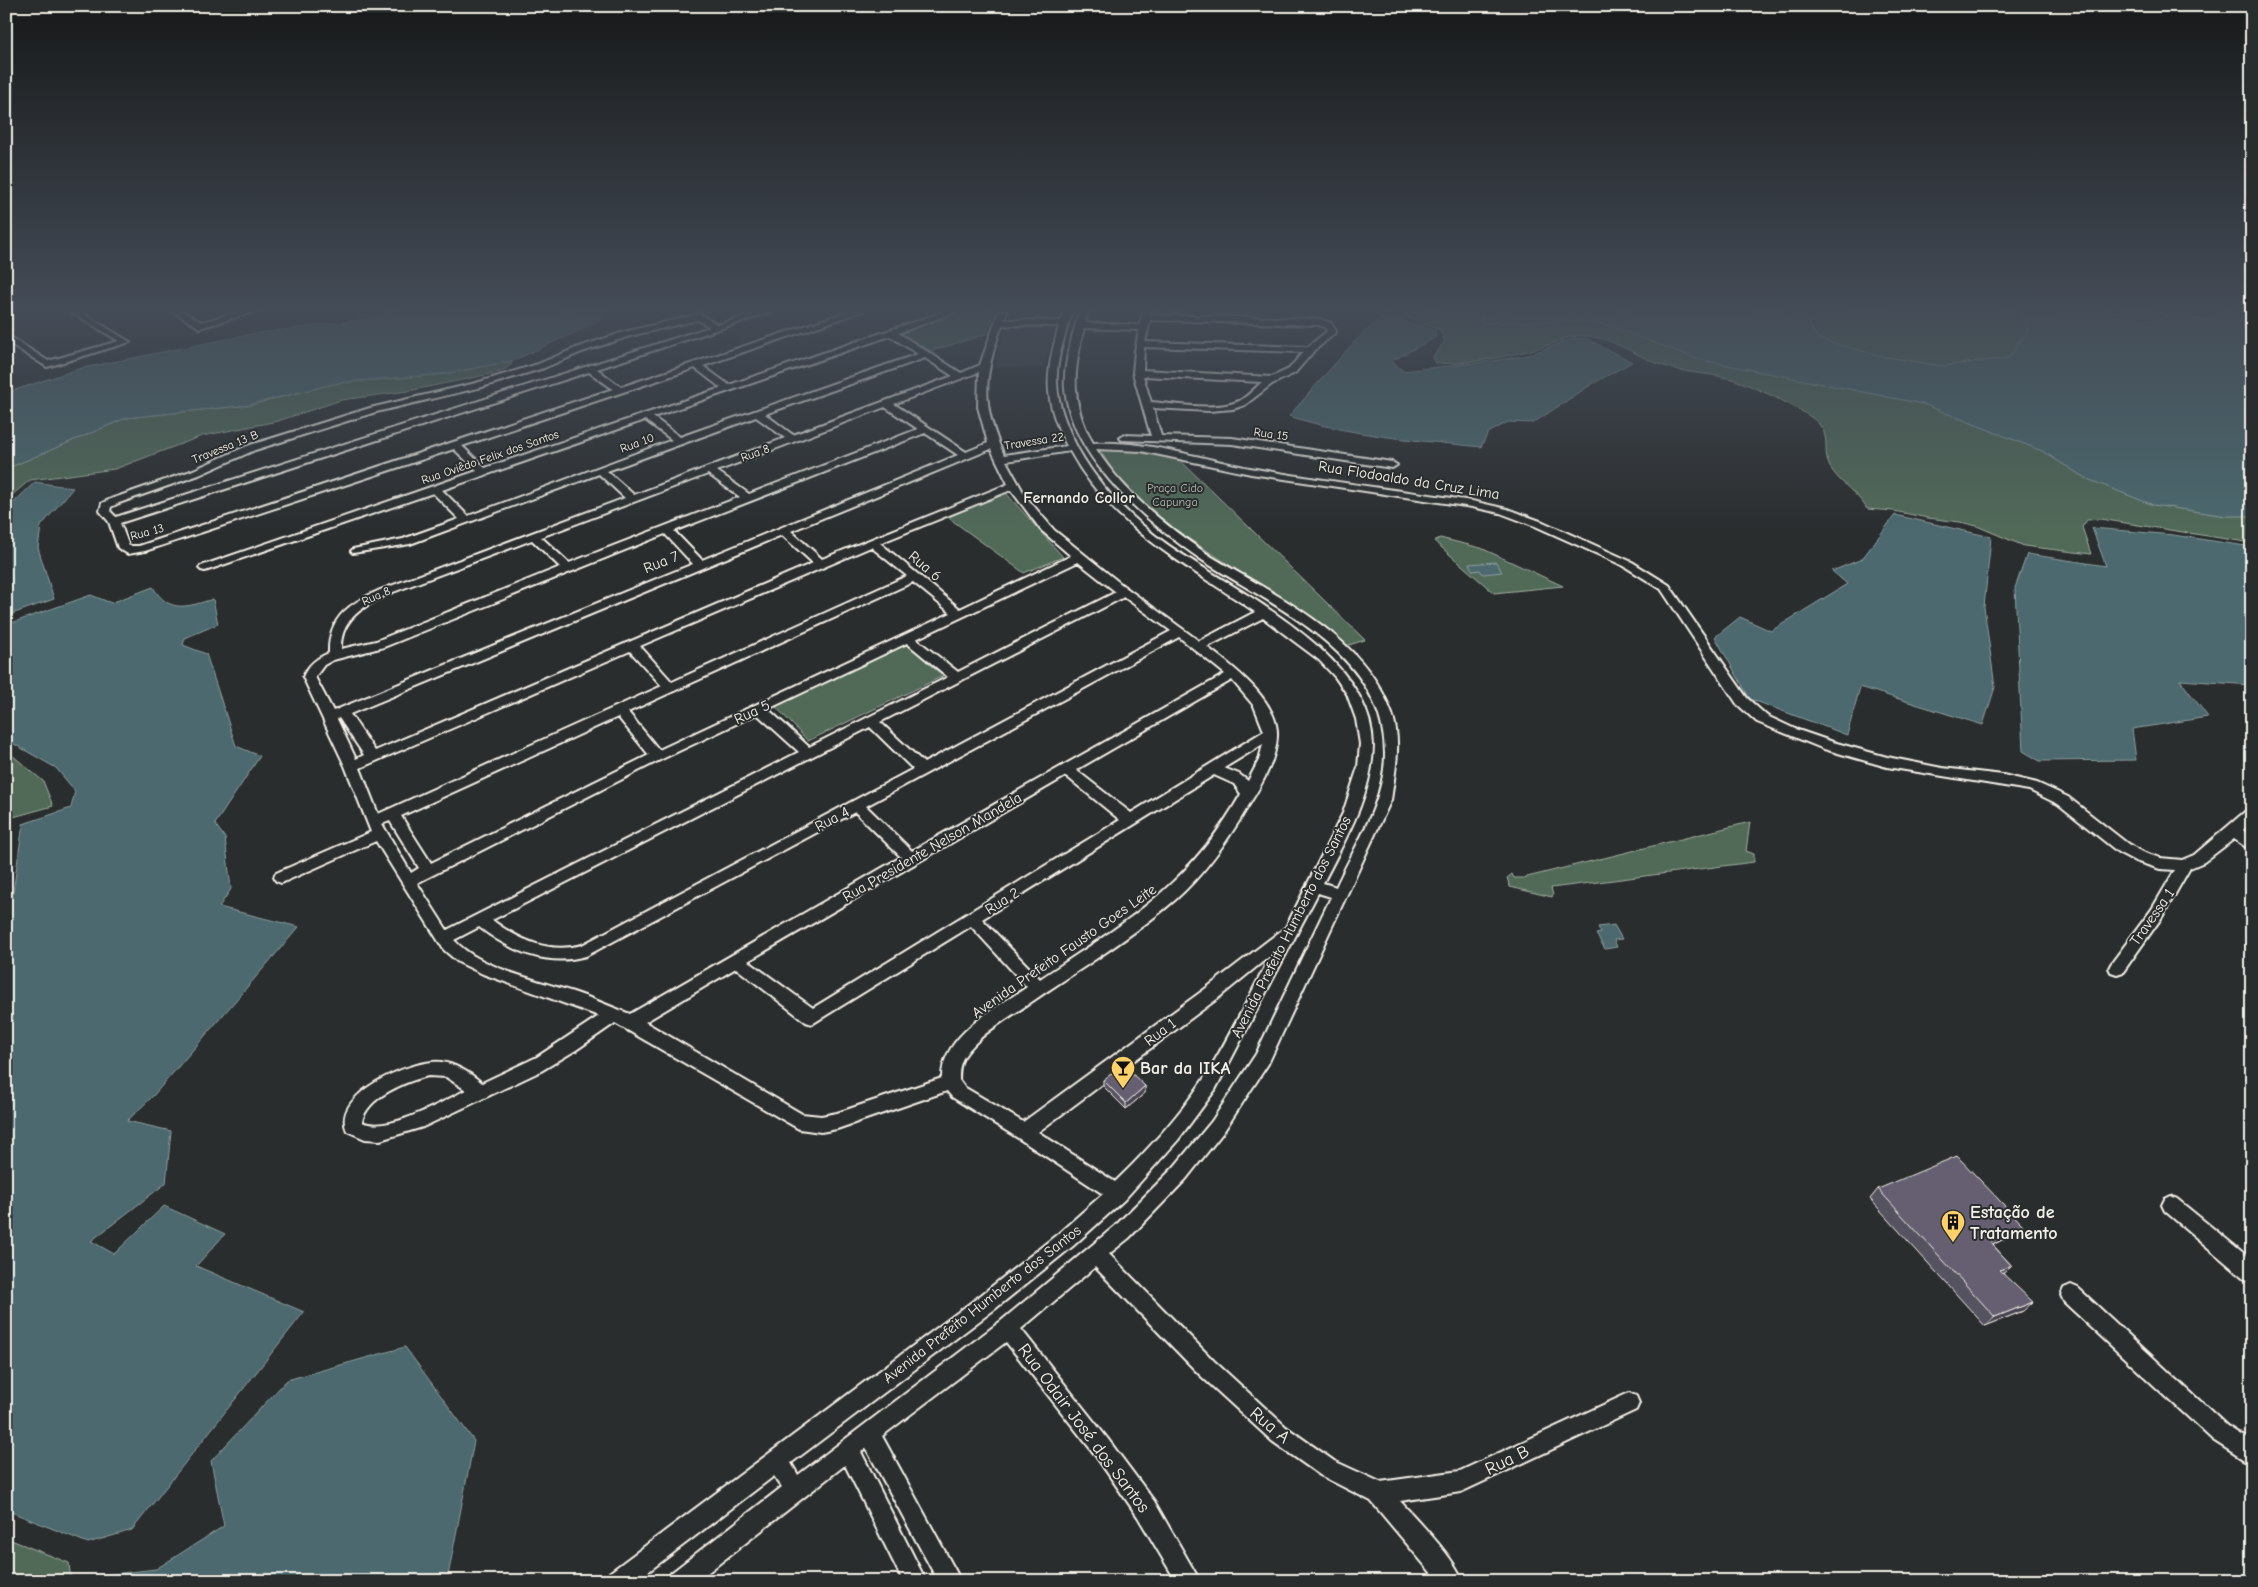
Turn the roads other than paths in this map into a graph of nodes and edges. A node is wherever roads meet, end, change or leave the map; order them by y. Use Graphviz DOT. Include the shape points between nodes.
graph roads {
  1 [pos="479,385"];
  2 [pos="537,385"];
  3 [pos="613,385"];
  4 [pos="635,385"];
  5 [pos="724,385"];
  6 [pos="737,385"];
  7 [pos="836,385"];
  8 [pos="936,385"];
  9 [pos="982,385"];
  10 [pos="1053,385"];
  11 [pos="1070,385"];
  12 [pos="1141,385"];
  13 [pos="1263,385"];
  14 [pos="728,388"];
  15 [pos="620,390"];
  16 [pos="887,404"];
  17 [pos="1146,405"];
  18 [pos="757,413"];
  19 [pos="645,416"];
  20 [pos="925,430"];
  21 [pos="792,439"];
  22 [pos="1157,439"];
  23 [pos="679,441"];
  24 [pos="994,444"];
  25 [pos="1082,444"];
  26 [pos="456,445"];
  27 [pos="964,455"];
  28 [pos="1000,459"];
  29 [pos="1392,465"];
  30 [pos="600,470"];
  31 [pos="709,470"];
  32 [pos="483,472"];
  33 [pos="1013,486"];
  34 [pos="435,489"];
  35 [pos="748,498"];
  36 [pos="632,499"];
  37 [pos="465,519"];
  38 [pos="114,521"];
  39 [pos="667,530"];
  40 [pos="783,530"];
  41 [pos="534,536"];
  42 [pos="872,542"];
  43 [pos="357,551"];
  44 [pos="1079,557"];
  45 [pos="699,564"];
  46 [pos="820,564"];
  47 [pos="205,568"];
  48 [pos="567,568"];
  49 [pos="915,577"];
  50 [pos="1123,593"];
  51 [pos="1265,612"];
  52 [pos="959,614"];
  53 [pos="1179,632"];
  54 [pos="908,638"];
  55 [pos="632,645"];
  56 [pos="1200,646"];
  57 [pos="335,654"];
  58 [pos="1234,674"];
  59 [pos="956,677"];
  60 [pos="670,687"];
  61 [pos="760,709"];
  62 [pos="620,710"];
  63 [pos="336,714"];
  64 [pos="871,721"];
  65 [pos="1271,733"];
  66 [pos="808,753"];
  67 [pos="656,756"];
  68 [pos="372,757"];
  69 [pos="352,766"];
  70 [pos="922,769"];
  71 [pos="1066,769"];
  72 [pos="1212,770"];
  73 [pos="1248,794"];
  74 [pos="856,805"];
  75 [pos="392,814"];
  76 [pos="2252,814"];
  77 [pos="1130,820"];
  78 [pos="376,828"];
  79 [pos="2234,830"];
  80 [pos="2252,846"];
  81 [pos="911,858"];
  82 [pos="2185,865"];
  83 [pos="428,870"];
  84 [pos="281,877"];
  85 [pos="409,880"];
  86 [pos="1314,886"];
  87 [pos="1340,894"];
  88 [pos="973,919"];
  89 [pos="481,920"];
  90 [pos="1293,929"];
  91 [pos="444,938"];
  92 [pos="737,961"];
  93 [pos="2117,968"];
  94 [pos="1038,988"];
  95 [pos="613,1016"];
  96 [pos="631,1022"];
  97 [pos="951,1082"];
  98 [pos="480,1092"];
  99 [pos="1024,1132"];
  100 [pos="1118,1194"];
  101 [pos="2171,1204"];
  102 [pos="1097,1255"];
  103 [pos="2252,1272"];
  104 [pos="2071,1295"];
  105 [pos="1008,1328"];
  106 [pos="1629,1403"];
  107 [pos="869,1433"];
  108 [pos="848,1449"];
  109 [pos="2252,1455"];
  110 [pos="777,1461"];
  111 [pos="796,1490"];
  112 [pos="1379,1493"];
  113 [pos="617,1581"];
  114 [pos="679,1581"];
  115 [pos="915,1581"];
  116 [pos="950,1581"];
  117 [pos="1189,1581"];
  118 [pos="1452,1581"];
  1 -- 38 [label="street, Travessa 13 B" via="374,410 251,448 195,473 111,502 105,510"];
  2 -- 38 [label="street, Rua 13"];
  3 -- 15 [label="street"];
  4 -- 15 [label="street, Rua 13"];
  5 -- 14 [label="street"];
  6 -- 14 [label="street, Rua Oviêdo Felix dos Santos"];
  7 -- 18 [label="street, Rua 10"];
  8 -- 16 [label="street, Rua 8"];
  9 -- 24 [label="street" via="983,410"];
  10 -- 25 [label="street, Avenida Prefeito Humberto dos Santos" via="1054,402"];
  11 -- 25 [label="street, Avenida Prefeito Humberto dos Santos"];
  12 -- 17 [label="street"];
  13 -- 17 [label="street" via="1242,403 1217,408"];
  14 -- 19 [label="street, Rua Oviêdo Felix dos Santos"];
  15 -- 26 [label="street, Rua 13"];
  16 -- 20 [label="street"];
  16 -- 21 [label="street, Rua 8"];
  17 -- 22 [label="street"];
  18 -- 21 [label="street"];
  18 -- 23 [label="street, Rua 10"];
  19 -- 23 [label="street"];
  19 -- 32 [label="street, Rua Oviêdo Felix dos Santos"];
  20 -- 27 [label="street"];
  20 -- 35 [label="street"];
  21 -- 31 [label="street, Rua 8"];
  22 -- 25 [label="street, Rua 15"];
  22 -- 29 [label="street, Rua 15" via="1238,442"];
  23 -- 30 [label="street, Rua 10"];
  24 -- 27 [label="street, Rua 7"];
  24 -- 28 [label="street"];
  25 -- 28 [label="street, Travessa 22"];
  25 -- 51 [label="street, Avenida Prefeito Humberto dos Santos" via="1089,475 1112,502 1163,546"];
  25 -- 82 [label="street, Rua Flodoaldo da Cruz Lima" via="1141,448 1241,469 1472,504 1519,516 1657,580 1678,604 1742,701 1762,719 1835,747 1897,765 2041,789 2064,802 2127,851 2155,861"];
  25 -- 87 [label="street, Avenida Prefeito Humberto dos Santos" via="1155,520 1336,643 1362,670 1378,694 1391,736 1391,776 1384,800"];
  26 -- 32 [label="street"];
  26 -- 38 [label="street, Rua 13" via="136,550 128,551 123,547"];
  27 -- 40 [label="street, Rua 7"];
  28 -- 33 [label="street"];
  30 -- 36 [label="street"];
  30 -- 37 [label="street, Rua 10"];
  31 -- 35 [label="street"];
  31 -- 36 [label="street, Rua 8"];
  32 -- 34 [label="street, Rua Oviêdo Felix dos Santos"];
  33 -- 42 [label="street"];
  33 -- 44 [label="street" via="1039,521"];
  34 -- 37 [label="street"];
  34 -- 47 [label="street, Rua Oviêdo Felix dos Santos"];
  35 -- 39 [label="street"];
  36 -- 41 [label="street, Rua 8"];
  37 -- 43 [label="street, Rua 10" via="406,542"];
  39 -- 45 [label="street"];
  39 -- 48 [label="street"];
  40 -- 45 [label="street, Rua 7"];
  40 -- 46 [label="street"];
  41 -- 48 [label="street"];
  41 -- 57 [label="street, Rua 8" via="360,603 348,612 339,627 334,642"];
  42 -- 46 [label="street"];
  42 -- 49 [label="street, Rua 6"];
  44 -- 50 [label="street"];
  44 -- 52 [label="street, Rua 5"];
  45 -- 63 [label="street, Rua 7"];
  46 -- 55 [label="street"];
  48 -- 57 [label="street" via="380,644"];
  49 -- 52 [label="street, Rua 6"];
  49 -- 60 [label="street"];
  50 -- 53 [label="street"];
  50 -- 59 [label="street"];
  51 -- 56 [label="street"];
  51 -- 86 [label="street, Avenida Prefeito Humberto dos Santos" via="1308,644 1338,672 1352,692 1366,731 1368,759 1363,781"];
  52 -- 54 [label="street, Rua 5"];
  53 -- 56 [label="street"];
  53 -- 70 [label="street, Rua 4"];
  54 -- 59 [label="street"];
  54 -- 61 [label="street, Rua 5"];
  55 -- 60 [label="street"];
  55 -- 68 [label="street"];
  56 -- 58 [label="street"];
  57 -- 63 [label="street" via="314,668 309,677"];
  58 -- 65 [label="street" via="1255,698"];
  58 -- 71 [label="street, Rua Presidente Nelson Mandela"];
  59 -- 64 [label="street"];
  60 -- 62 [label="street"];
  61 -- 66 [label="street"];
  61 -- 67 [label="street, Rua 5"];
  62 -- 67 [label="street"];
  62 -- 75 [label="street"];
  63 -- 68 [label="street"];
  63 -- 69 [label="street"];
  64 -- 66 [label="street"];
  64 -- 70 [label="street"];
  65 -- 72 [label="street, Rua 2"];
  65 -- 73 [label="street, Avenida Prefeito Fausto Goes Leite" via="1262,768"];
  66 -- 89 [label="street"];
  67 -- 83 [label="street, Rua 5"];
  68 -- 69 [label="street"];
  69 -- 78 [label="street"];
  70 -- 74 [label="street, Rua 4"];
  71 -- 77 [label="street"];
  71 -- 81 [label="street, Rua Presidente Nelson Mandela"];
  72 -- 73 [label="street" via="1242,781"];
  72 -- 77 [label="street, Rua 2"];
  73 -- 94 [label="street, Avenida Prefeito Fausto Goes Leite" via="1206,858 1170,896 1112,940"];
  74 -- 81 [label="street"];
  74 -- 89 [label="street, Rua 4" via="608,940 578,953 551,955 499,934"];
  75 -- 78 [label="street"];
  75 -- 83 [label="street"];
  76 -- 79 [label="street"];
  77 -- 88 [label="street, Rua 2"];
  78 -- 84 [label="street"];
  78 -- 85 [label="street"];
  79 -- 80 [label="street"];
  79 -- 82 [label="street" via="2202,856"];
  81 -- 92 [label="street, Rua Presidente Nelson Mandela"];
  82 -- 93 [label="street, Travessa 1" via="2157,913"];
  83 -- 85 [label="street, Rua 5"];
  85 -- 91 [label="street"];
  86 -- 87 [label="street"];
  86 -- 90 [label="street, Avenida Prefeito Humberto dos Santos"];
  87 -- 102 [label="street, Avenida Prefeito Humberto dos Santos" via="1262,1059 1218,1126 1180,1173"];
  88 -- 92 [label="street, Rua 2" via="812,1017"];
  88 -- 94 [label="street"];
  89 -- 91 [label="street"];
  90 -- 99 [label="street, Rua 1"];
  90 -- 100 [label="street, Avenida Prefeito Humberto dos Santos" via="1204,1092"];
  91 -- 95 [label="street" via="456,953 473,963"];
  92 -- 96 [label="street, Rua Presidente Nelson Mandela"];
  94 -- 97 [label="street, Avenida Prefeito Fausto Goes Leite" via="967,1042 953,1061"];
  95 -- 96 [label="street"];
  95 -- 98 [label="street" via="541,1064"];
  96 -- 97 [label="street" via="785,1115 809,1124 837,1120"];
  97 -- 99 [label="street" via="958,1092"];
  98 -- 98 [label="street" via="407,1125 368,1132 353,1126 354,1113 359,1106 394,1080 417,1070 450,1071"];
  99 -- 100 [label="street"];
  100 -- 110 [label="street, Avenida Prefeito Humberto dos Santos" via="1037,1265"];
  101 -- 103 [label="street"];
  102 -- 105 [label="street, Avenida Prefeito Humberto dos Santos"];
  102 -- 112 [label="street, Rua A" via="1201,1362 1279,1434 1327,1468"];
  104 -- 109 [label="street" via="2220,1433"];
  105 -- 107 [label="street, Avenida Prefeito Humberto dos Santos"];
  105 -- 117 [label="street, Rua Odair José dos Santos" via="1146,1509"];
  106 -- 112 [label="street, Rua B" via="1461,1481"];
  107 -- 108 [label="street, Avenida Prefeito Humberto dos Santos"];
  107 -- 116 [label="street"];
  108 -- 111 [label="street, Avenida Prefeito Humberto dos Santos"];
  108 -- 115 [label="street"];
  110 -- 111 [label="street"];
  110 -- 113 [label="street, Avenida Prefeito Humberto dos Santos"];
  111 -- 114 [label="street, Avenida Prefeito Humberto dos Santos"];
  112 -- 118 [label="street, Rua A"];
}
